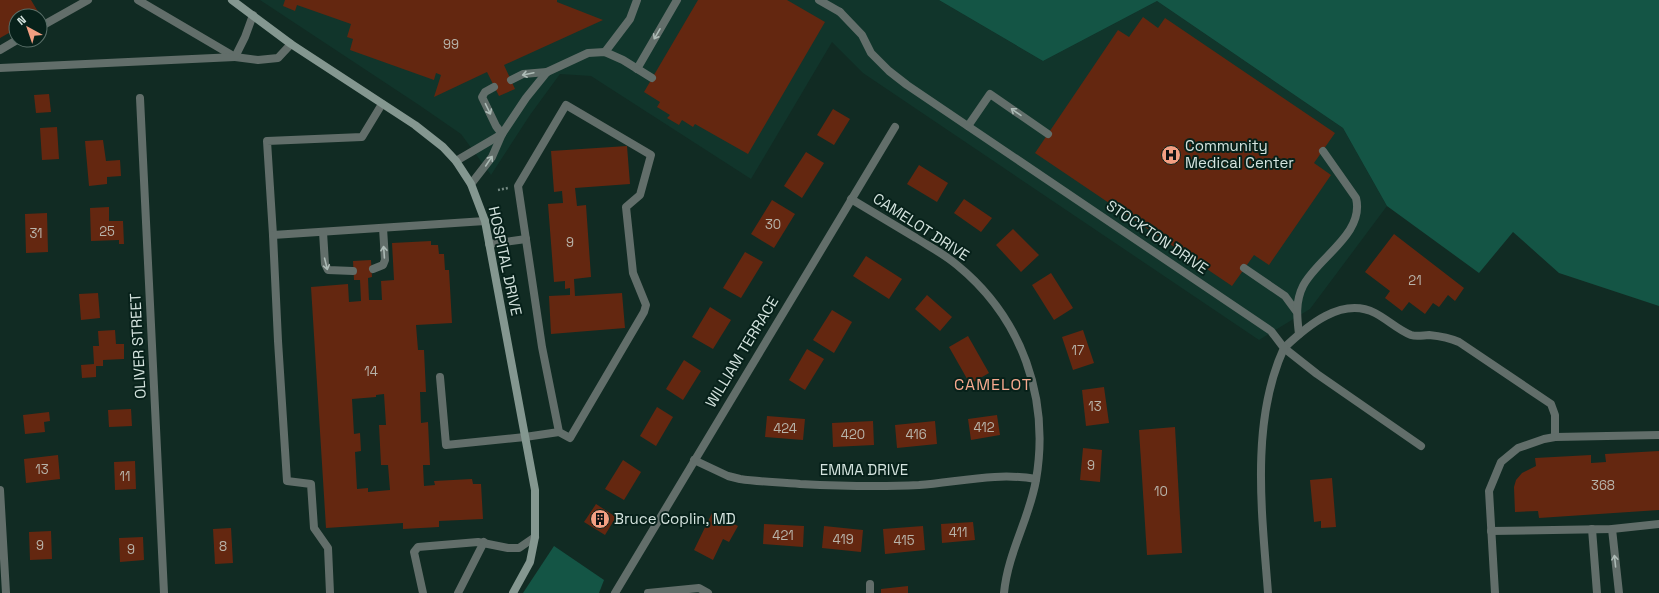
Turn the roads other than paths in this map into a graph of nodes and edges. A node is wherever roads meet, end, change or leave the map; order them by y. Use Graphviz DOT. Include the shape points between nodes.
graph roads {
  1 [pos="88,0"];
  2 [pos="138,0"];
  3 [pos="232,0"];
  4 [pos="637,0"];
  5 [pos="677,0"];
  6 [pos="819,0"];
  7 [pos="253,16"];
  8 [pos="48,22"];
  9 [pos="291,44"];
  10 [pos="605,52"];
  11 [pos="234,57"];
  12 [pos="0,68"];
  13 [pos="637,69"];
  14 [pos="546,72"];
  15 [pos="652,78"];
  16 [pos="511,80"];
  17 [pos="494,87"];
  18 [pos="140,98"];
  19 [pos="382,104"];
  20 [pos="968,126"];
  21 [pos="895,127"];
  22 [pos="502,134"];
  23 [pos="1048,134"];
  24 [pos="1323,151"];
  25 [pos="456,161"];
  26 [pos="471,184"];
  27 [pos="851,199"];
  28 [pos="485,221"];
  29 [pos="383,228"];
  30 [pos="323,232"];
  31 [pos="273,235"];
  32 [pos="526,239"];
  33 [pos="489,244"];
  34 [pos="1244,268"];
  35 [pos="373,269"];
  36 [pos="353,271"];
  37 [pos="1296,311"];
  38 [pos="1299,334"];
  39 [pos="1284,348"];
  40 [pos="440,377"];
  41 [pos="559,432"];
  42 [pos="1659,435"];
  43 [pos="525,437"];
  44 [pos="1555,437"];
  45 [pos="1421,446"];
  46 [pos="694,460"];
  47 [pos="1036,479"];
  48 [pos="0,490"];
  49 [pos="1659,524"];
  50 [pos="1592,529"];
  51 [pos="1612,529"];
  52 [pos="1491,531"];
  53 [pos="535,537"];
  54 [pos="484,542"];
  55 [pos="870,584"];
  56 [pos="6,593"];
  57 [pos="164,593"];
  58 [pos="330,593"];
  59 [pos="423,593"];
  60 [pos="458,593"];
  61 [pos="513,593"];
  62 [pos="615,593"];
  63 [pos="648,593"];
  64 [pos="708,593"];
  65 [pos="870,593"];
  66 [pos="1004,593"];
  67 [pos="1268,593"];
  68 [pos="1495,593"];
  69 [pos="1597,593"];
  70 [pos="1619,593"];
  1 -- 8 [label="street"];
  2 -- 11 [label="street"];
  3 -- 7 [label="street, HOSPITAL DRIVE"];
  4 -- 10 [label="street" via="630,19"];
  5 -- 13 [label="street, one-way"];
  6 -- 20 [label="street, STOCKTON DRIVE" via="840,12 862,35 871,53 890,71"];
  7 -- 9 [label="street, HOSPITAL DRIVE"];
  7 -- 11 [label="street"];
  9 -- 11 [label="street" via="278,58 258,60"];
  9 -- 19 [label="street, HOSPITAL DRIVE"];
  10 -- 13 [label="street"];
  10 -- 14 [label="street" via="588,53"];
  11 -- 12 [label="street"];
  13 -- 15 [label="street"];
  14 -- 16 [label="street, one-way" via="523,74"];
  14 -- 22 [label="street"];
  17 -- 22 [label="street, one-way" via="482,97"];
  18 -- 57 [label="street, OLIVER STREET"];
  19 -- 25 [label="street, HOSPITAL DRIVE" via="429,135"];
  19 -- 31 [label="street" via="362,138 267,141"];
  23 -- 20 [label="street, one-way" via="990,94"];
  20 -- 39 [label="street, STOCKTON DRIVE" via="1271,331"];
  21 -- 27 [label="street, WILLIAM TERRACE"];
  22 -- 25 [label="street"];
  26 -- 22 [label="street, one-way" via="492,157"];
  24 -- 37 [label="street" via="1356,198 1357,215 1348,232 1303,286"];
  25 -- 26 [label="street, HOSPITAL DRIVE"];
  26 -- 28 [label="street, HOSPITAL DRIVE"];
  27 -- 46 [label="street, WILLIAM TERRACE"];
  27 -- 47 [label="street, CAMELOT DRIVE" via="956,264 987,294 1010,327 1023,351 1036,394 1040,427"];
  28 -- 29 [label="street"];
  28 -- 33 [label="street, HOSPITAL DRIVE"];
  29 -- 30 [label="street"];
  35 -- 29 [label="street, one-way" via="383,265 385,260"];
  30 -- 31 [label="street"];
  30 -- 36 [label="street, one-way" via="325,264 328,270"];
  31 -- 58 [label="street" via="288,481 311,484 314,528 328,548"];
  32 -- 33 [label="street"];
  32 -- 41 [label="street" via="542,346"];
  32 -- 41 [label="street" via="518,186 566,105 651,155 640,195 626,207 633,273 646,305 644,312 570,438"];
  33 -- 43 [label="street, HOSPITAL DRIVE"];
  34 -- 37 [label="street" via="1285,296"];
  37 -- 38 [label="street"];
  38 -- 39 [label="street"];
  38 -- 44 [label="street" via="1334,312 1354,308 1374,313 1412,336 1429,335 1453,339 1551,404 1555,415"];
  39 -- 45 [label="street, STOCKTON DRIVE"];
  39 -- 67 [label="street" via="1269,393 1263,444 1262,514"];
  40 -- 43 [label="street" via="446,445"];
  41 -- 43 [label="street"];
  42 -- 44 [label="street"];
  43 -- 53 [label="street, HOSPITAL DRIVE" via="535,490"];
  44 -- 52 [label="street" via="1518,448 1500,462 1489,490"];
  46 -- 47 [label="street, EMMA DRIVE" via="740,479 833,486 918,485 994,476"];
  46 -- 62 [label="street, WILLIAM TERRACE"];
  47 -- 66 [label="street, CAMELOT DRIVE" via="1030,506 1010,556"];
  48 -- 56 [label="street"];
  49 -- 51 [label="street"];
  50 -- 51 [label="street"];
  50 -- 52 [label="street"];
  50 -- 69 [label="street"];
  70 -- 51 [label="street, one-way"];
  52 -- 68 [label="street"];
  53 -- 54 [label="street" via="519,548"];
  53 -- 61 [label="street, HOSPITAL DRIVE" via="530,562"];
  54 -- 59 [label="street" via="418,547 414,552"];
  54 -- 60 [label="street"];
  55 -- 65 [label="street"];
  63 -- 64 [label="street" via="699,588"];
}
